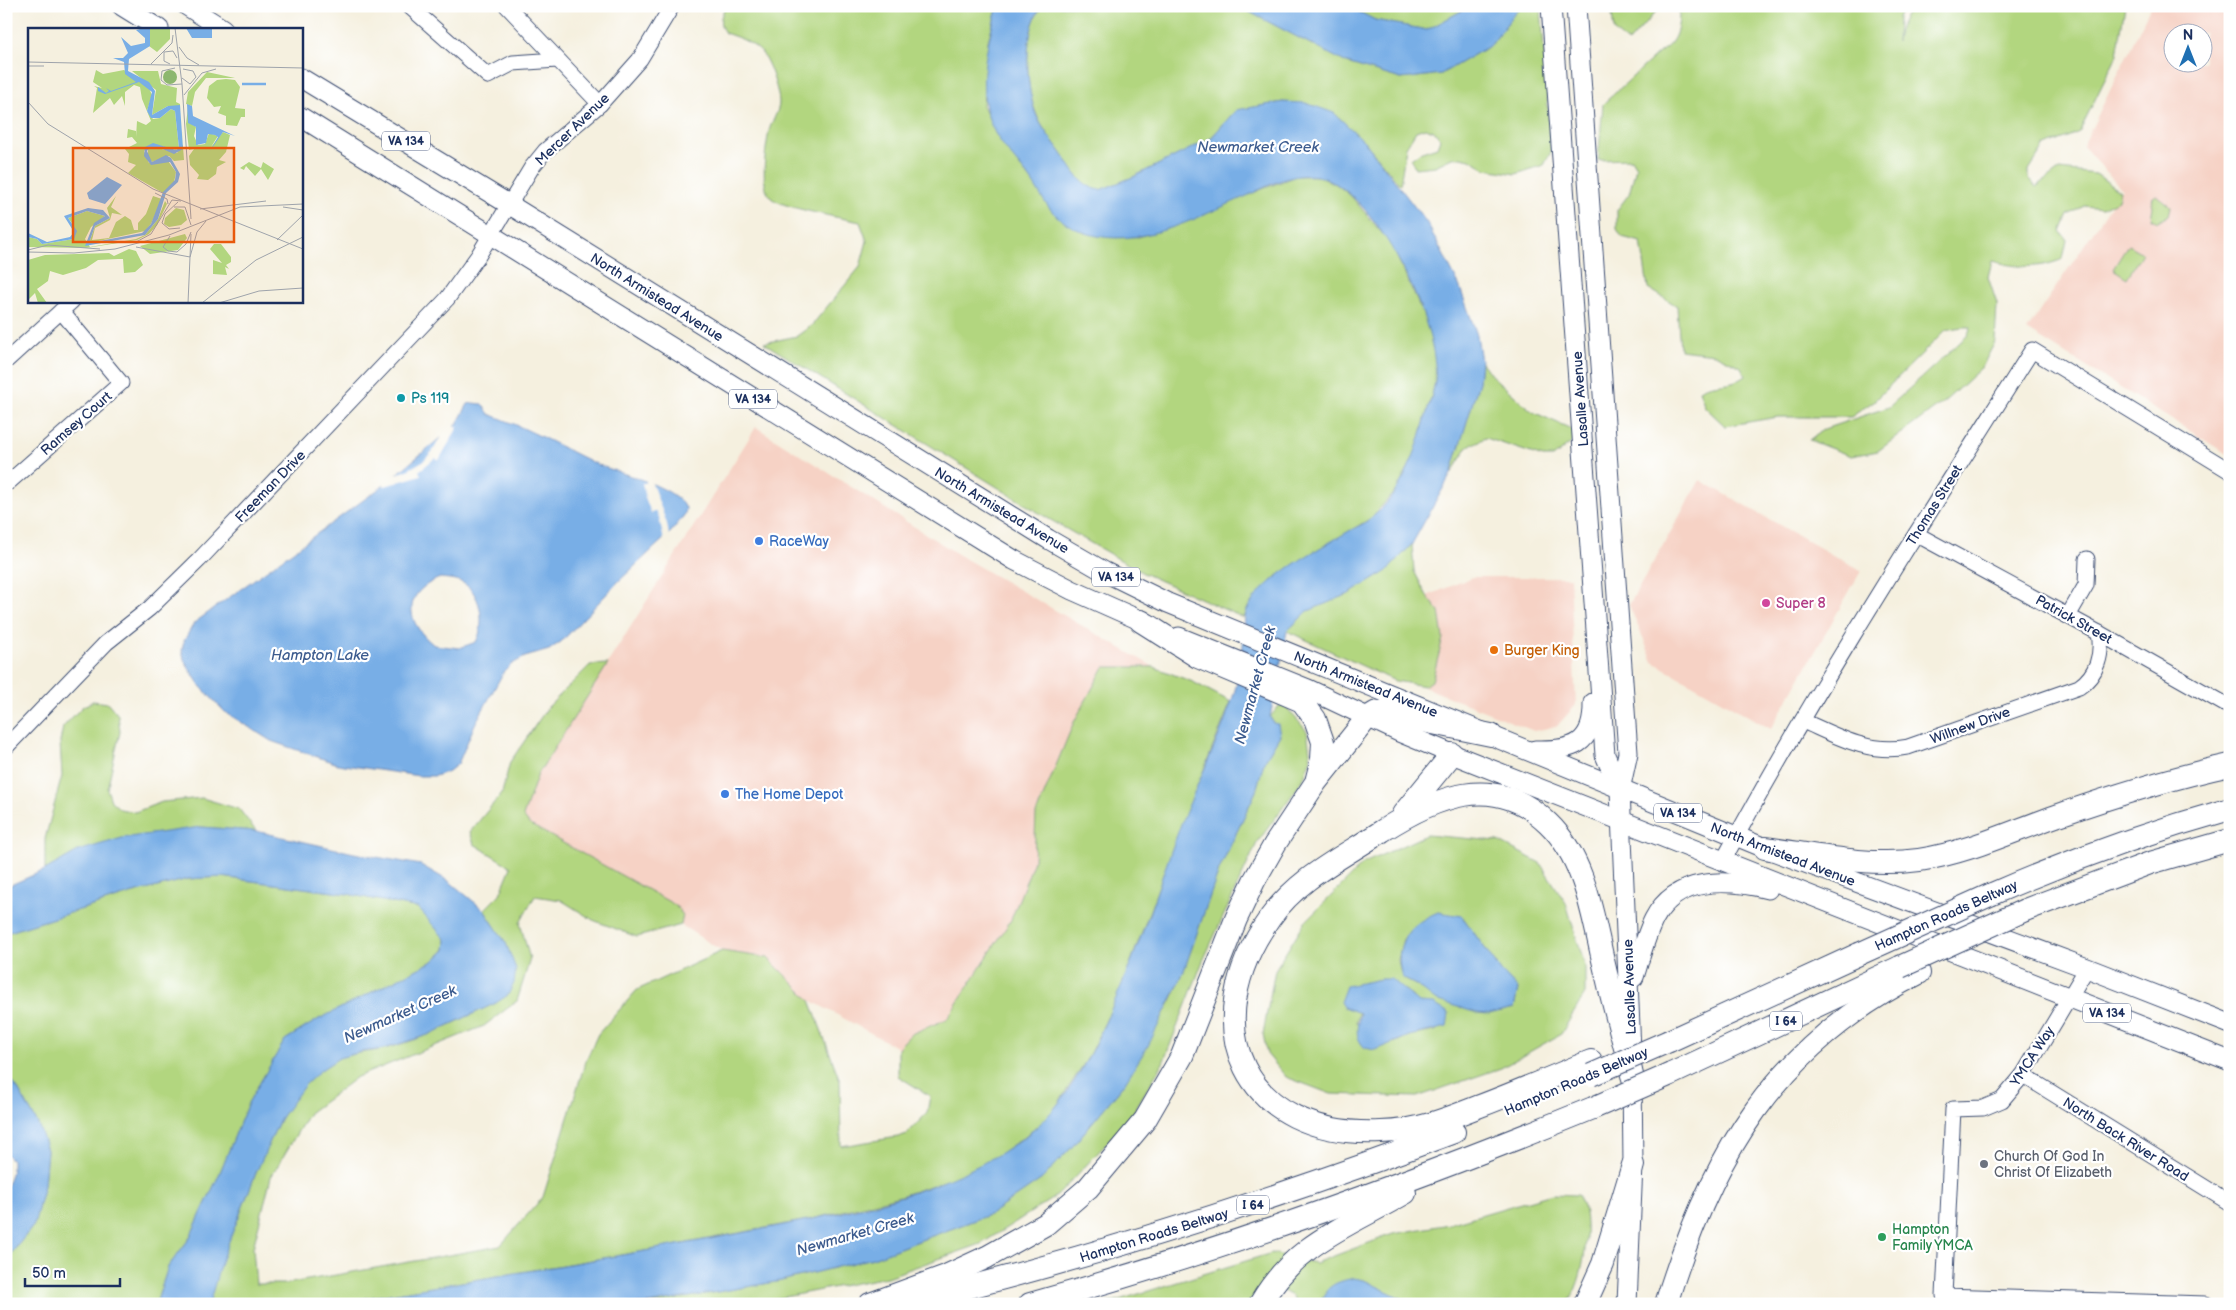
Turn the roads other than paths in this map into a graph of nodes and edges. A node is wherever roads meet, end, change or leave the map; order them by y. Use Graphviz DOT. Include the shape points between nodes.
graph roads {
  1 [pos="122,6"];
  2 [pos="187,6"];
  3 [pos="410,6"];
  4 [pos="507,6"];
  5 [pos="672,6"];
  6 [pos="1551,6"];
  7 [pos="1576,6"];
  8 [pos="157,28"];
  9 [pos="221,28"];
  10 [pos="558,60"];
  11 [pos="302,80"];
  12 [pos="600,104"];
  13 [pos="302,118"];
  14 [pos="510,205"];
  15 [pos="491,236"];
  16 [pos="67,306"];
  17 [pos="6,361"];
  18 [pos="2230,471"];
  19 [pos="6,480"];
  20 [pos="1588,494"];
  21 [pos="1916,534"];
  22 [pos="2087,559"];
  23 [pos="2068,616"];
  24 [pos="1141,621"];
  25 [pos="2099,633"];
  26 [pos="1286,687"];
  27 [pos="2230,708"];
  28 [pos="1367,718"];
  29 [pos="1803,721"];
  30 [pos="1491,736"];
  31 [pos="6,747"];
  32 [pos="1524,750"];
  33 [pos="1452,754"];
  34 [pos="2230,765"];
  35 [pos="1316,782"];
  36 [pos="1620,790"];
  37 [pos="2230,809"];
  38 [pos="1399,819"];
  39 [pos="1622,820"];
  40 [pos="1736,836"];
  41 [pos="2230,840"];
  42 [pos="1765,848"];
  43 [pos="1722,861"];
  44 [pos="1819,899"];
  45 [pos="2087,968"];
  46 [pos="1910,970"];
  47 [pos="1630,988"];
  48 [pos="2069,998"];
  49 [pos="2230,1024"];
  50 [pos="2230,1061"];
  51 [pos="1591,1068"];
  52 [pos="1632,1075"];
  53 [pos="2022,1075"];
  54 [pos="1457,1162"];
  55 [pos="1633,1165"];
  56 [pos="2230,1202"];
  57 [pos="870,1304"];
  58 [pos="904,1304"];
  59 [pos="1030,1304"];
  60 [pos="1260,1304"];
  61 [pos="1585,1304"];
  62 [pos="1627,1304"];
  63 [pos="1666,1304"];
  64 [pos="2206,1304"];
  1 -- 8 [label="main road"];
  2 -- 9 [label="main road"];
  3 -- 10 [label="street" via="488,76 513,63"];
  4 -- 10 [label="street"];
  5 -- 12 [label="street, Mercer Avenue" via="640,59"];
  6 -- 20 [label="main road, Lasalle Avenue"];
  7 -- 36 [label="main road, Lasalle Avenue" via="1628,754"];
  10 -- 12 [label="street"];
  11 -- 14 [label="main road, North Armistead Avenue / VA 134"];
  12 -- 14 [label="street, Mercer Avenue" via="545,151"];
  13 -- 15 [label="main road, VA 134"];
  14 -- 15 [label="street, Freeman Drive"];
  14 -- 30 [label="main road, North Armistead Avenue / VA 134" via="1048,539 1120,580 1227,628"];
  15 -- 24 [label="main road, VA 134" via="1014,560"];
  15 -- 31 [label="street, Freeman Drive" via="447,299 345,408 166,593 106,644"];
  16 -- 17 [label="street"];
  16 -- 19 [label="street, Ramsey Court" via="121,383 9,482"];
  18 -- 21 [label="street, Thomas Street" via="2032,350"];
  20 -- 32 [label="main road" via="1592,725 1585,737 1571,746 1560,750"];
  20 -- 36 [label="main road, Lasalle Avenue" via="1605,755"];
  21 -- 23 [label="street, Patrick Street"];
  21 -- 29 [label="street, Thomas Street"];
  22 -- 23 [label="street" via="2086,585"];
  23 -- 25 [label="street, Patrick Street"];
  24 -- 26 [label="highway" via="1198,657 1216,658"];
  25 -- 27 [label="street, Patrick Street"];
  25 -- 29 [label="street, Willnew Drive" via="2101,649 2097,665 2084,683 1908,747 1863,747"];
  26 -- 28 [label="main road, North Armistead Avenue / VA 134"];
  26 -- 35 [label="highway" via="1309,708 1320,731 1322,759"];
  28 -- 30 [label="highway" via="1375,713 1391,711"];
  28 -- 33 [label="main road, North Armistead Avenue / VA 134"];
  28 -- 35 [label="highway"];
  29 -- 40 [label="street, Thomas Street"];
  30 -- 32 [label="main road, North Armistead Avenue / VA 134"];
  32 -- 36 [label="main road, North Armistead Avenue / VA 134"];
  33 -- 38 [label="highway"];
  33 -- 39 [label="main road, North Armistead Avenue / VA 134"];
  34 -- 42 [label="highway" via="2114,795 1952,853 1919,860 1865,861"];
  35 -- 57 [label="highway" via="1254,881 1182,1056 1145,1120 1088,1188 1046,1224 987,1257"];
  36 -- 39 [label="main road, Lasalle Avenue"];
  36 -- 40 [label="main road, North Armistead Avenue / VA 134"];
  37 -- 51 [label="highway, Hampton Roads Beltway / I 64, bridge" via="2165,827 2064,863 1746,1005 1668,1034"];
  38 -- 51 [label="highway" via="1312,874 1290,893 1257,938 1236,990 1234,1014 1234,1038 1252,1081 1265,1097 1302,1120 1328,1128 1379,1132 1427,1126"];
  38 -- 52 [label="highway" via="1437,801 1472,794 1509,799 1526,806 1550,824 1570,850 1581,878"];
  39 -- 43 [label="main road, North Armistead Avenue / VA 134"];
  39 -- 47 [label="main road, Lasalle Avenue"];
  40 -- 42 [label="main road, North Armistead Avenue / VA 134"];
  40 -- 43 [label="street, Thomas Street"];
  41 -- 46 [label="highway, Hampton Roads Beltway / I 64, bridge" via="2150,863 2025,910 1972,934"];
  42 -- 45 [label="main road, North Armistead Avenue / VA 134"];
  43 -- 44 [label="main road, North Armistead Avenue / VA 134"];
  44 -- 47 [label="main road" via="1735,882 1719,881 1691,887 1672,897 1654,919"];
  44 -- 48 [label="main road, North Armistead Avenue / VA 134"];
  45 -- 48 [label="street, YMCA Way"];
  45 -- 49 [label="main road, North Armistead Avenue / VA 134"];
  46 -- 54 [label="highway, Hampton Roads Beltway / I 64, bridge" via="1593,1108"];
  46 -- 63 [label="highway" via="1823,1035 1783,1074 1748,1118 1717,1170 1686,1243"];
  47 -- 52 [label="main road, Lasalle Avenue"];
  48 -- 50 [label="main road, North Armistead Avenue / VA 134"];
  48 -- 53 [label="street, YMCA Way"];
  51 -- 58 [label="highway, Hampton Roads Beltway / I 64" via="1481,1121 1244,1208 990,1283"];
  52 -- 55 [label="main road, Lasalle Avenue"];
  53 -- 56 [label="street, North Back River Road"];
  53 -- 64 [label="street, YMCA Way" via="2002,1100 1984,1108 1953,1109 1944,1296"];
  54 -- 59 [label="highway, Hampton Roads Beltway / I 64" via="1327,1211"];
  54 -- 60 [label="highway" via="1346,1224 1301,1254 1282,1272"];
  55 -- 61 [label="highway" via="1603,1264"];
  55 -- 62 [label="main road, Lasalle Avenue"];
}
